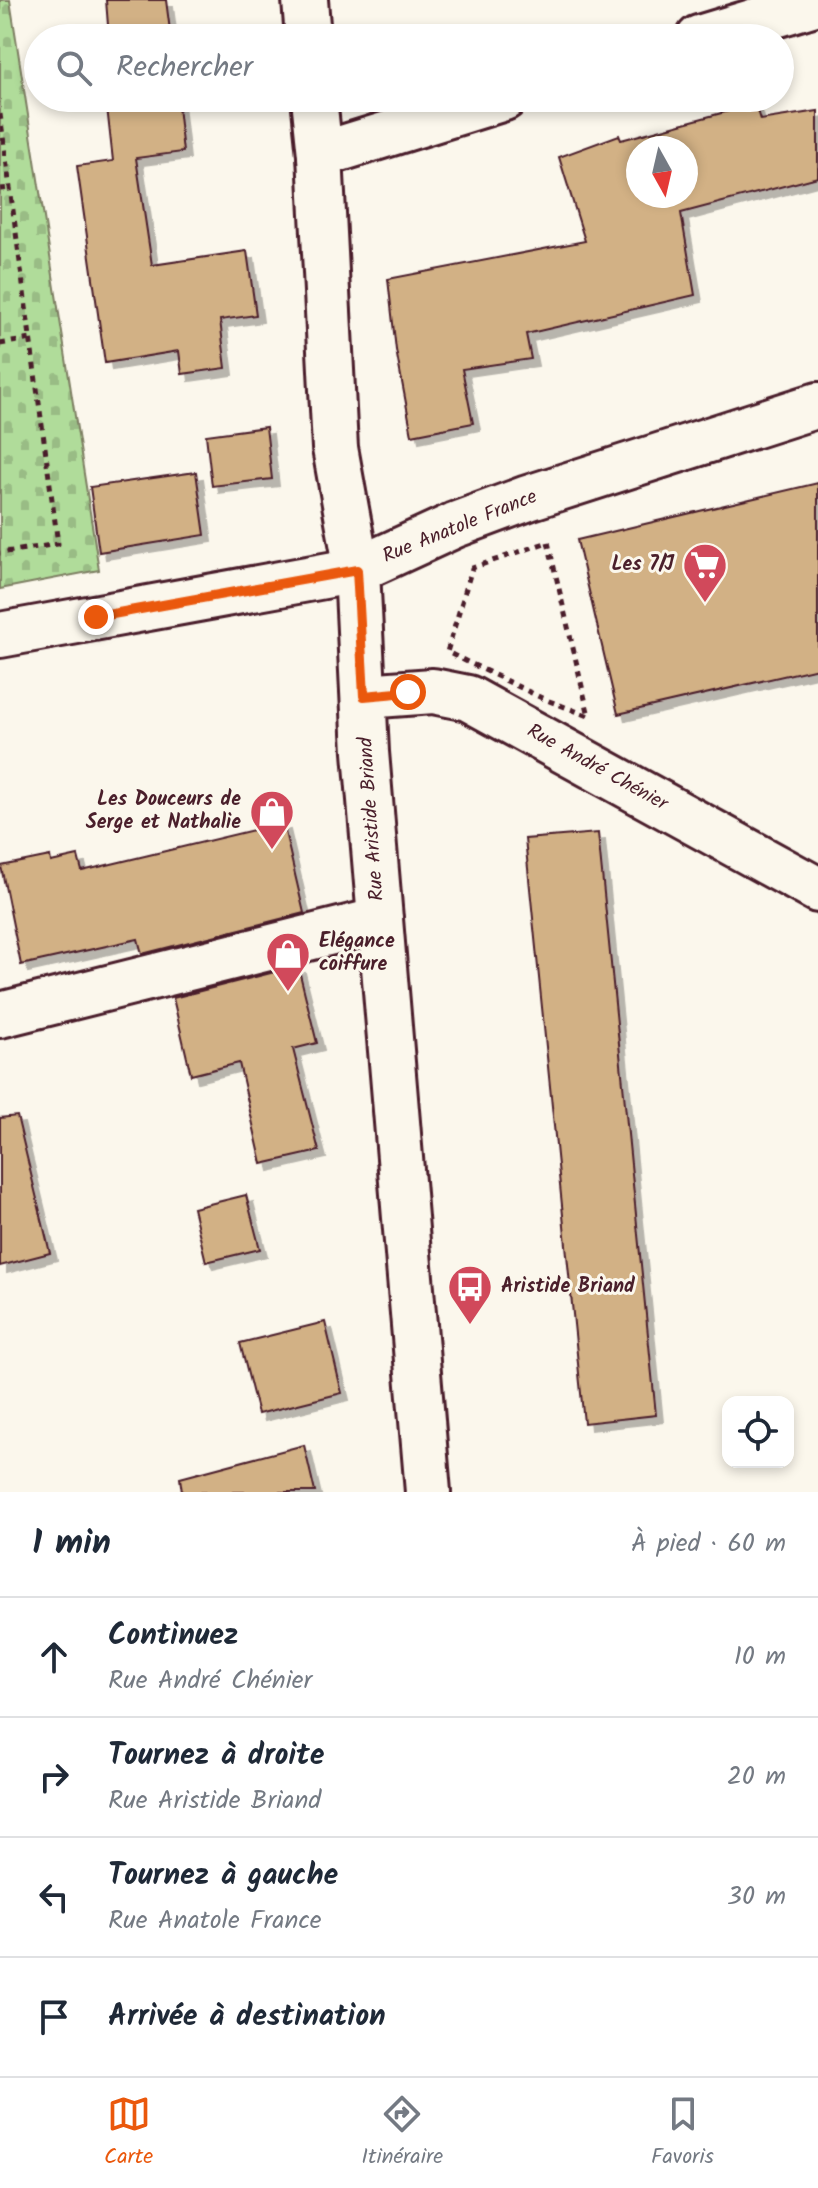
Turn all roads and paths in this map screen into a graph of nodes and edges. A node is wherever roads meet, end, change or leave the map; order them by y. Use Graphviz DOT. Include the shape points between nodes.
graph roads {
  1 [pos="305,0"];
  2 [pos="818,2"];
  3 [pos="307,24"];
  4 [pos="745,24"];
  5 [pos="315,112"];
  6 [pos="459,112"];
  7 [pos="0,114"];
  8 [pos="320,155"];
  9 [pos="10,188"];
  10 [pos="0,189"];
  11 [pos="31,339"];
  12 [pos="0,344"];
  13 [pos="818,405"];
  14 [pos="548,542"];
  15 [pos="0,553"];
  16 [pos="357,570"];
  17 [pos="0,635"];
  18 [pos="364,696"];
  19 [pos="818,890"];
  20 [pos="380,920"];
  21 [pos="0,1015"];
  22 [pos="428,1492"];
  1 -- 3 [label="street"];
  2 -- 4 [label="street"];
  5 -- 8 [label="street, Rue Aristide Briand"];
  6 -- 8 [label="street"];
  7 -- 9 [label="path"];
  8 -- 16 [label="street, Rue Aristide Briand" via="335,448"];
  9 -- 10 [label="path"];
  9 -- 11 [label="path"];
  11 -- 12 [label="path"];
  11 -- 15 [label="path" via="58,544"];
  13 -- 16 [label="street, Rue Anatole France" via="528,498"];
  14 -- 14 [label="path" via="472,568 447,652 589,716"];
  16 -- 17 [label="street, Rue Anatole France"];
  16 -- 18 [label="street, Rue Aristide Briand"];
  18 -- 19 [label="street, Rue André Chénier" via="433,691 468,698"];
  18 -- 20 [label="street, Rue Aristide Briand"];
  20 -- 21 [label="street"];
  20 -- 22 [label="street, Rue Aristide Briand"];
}
